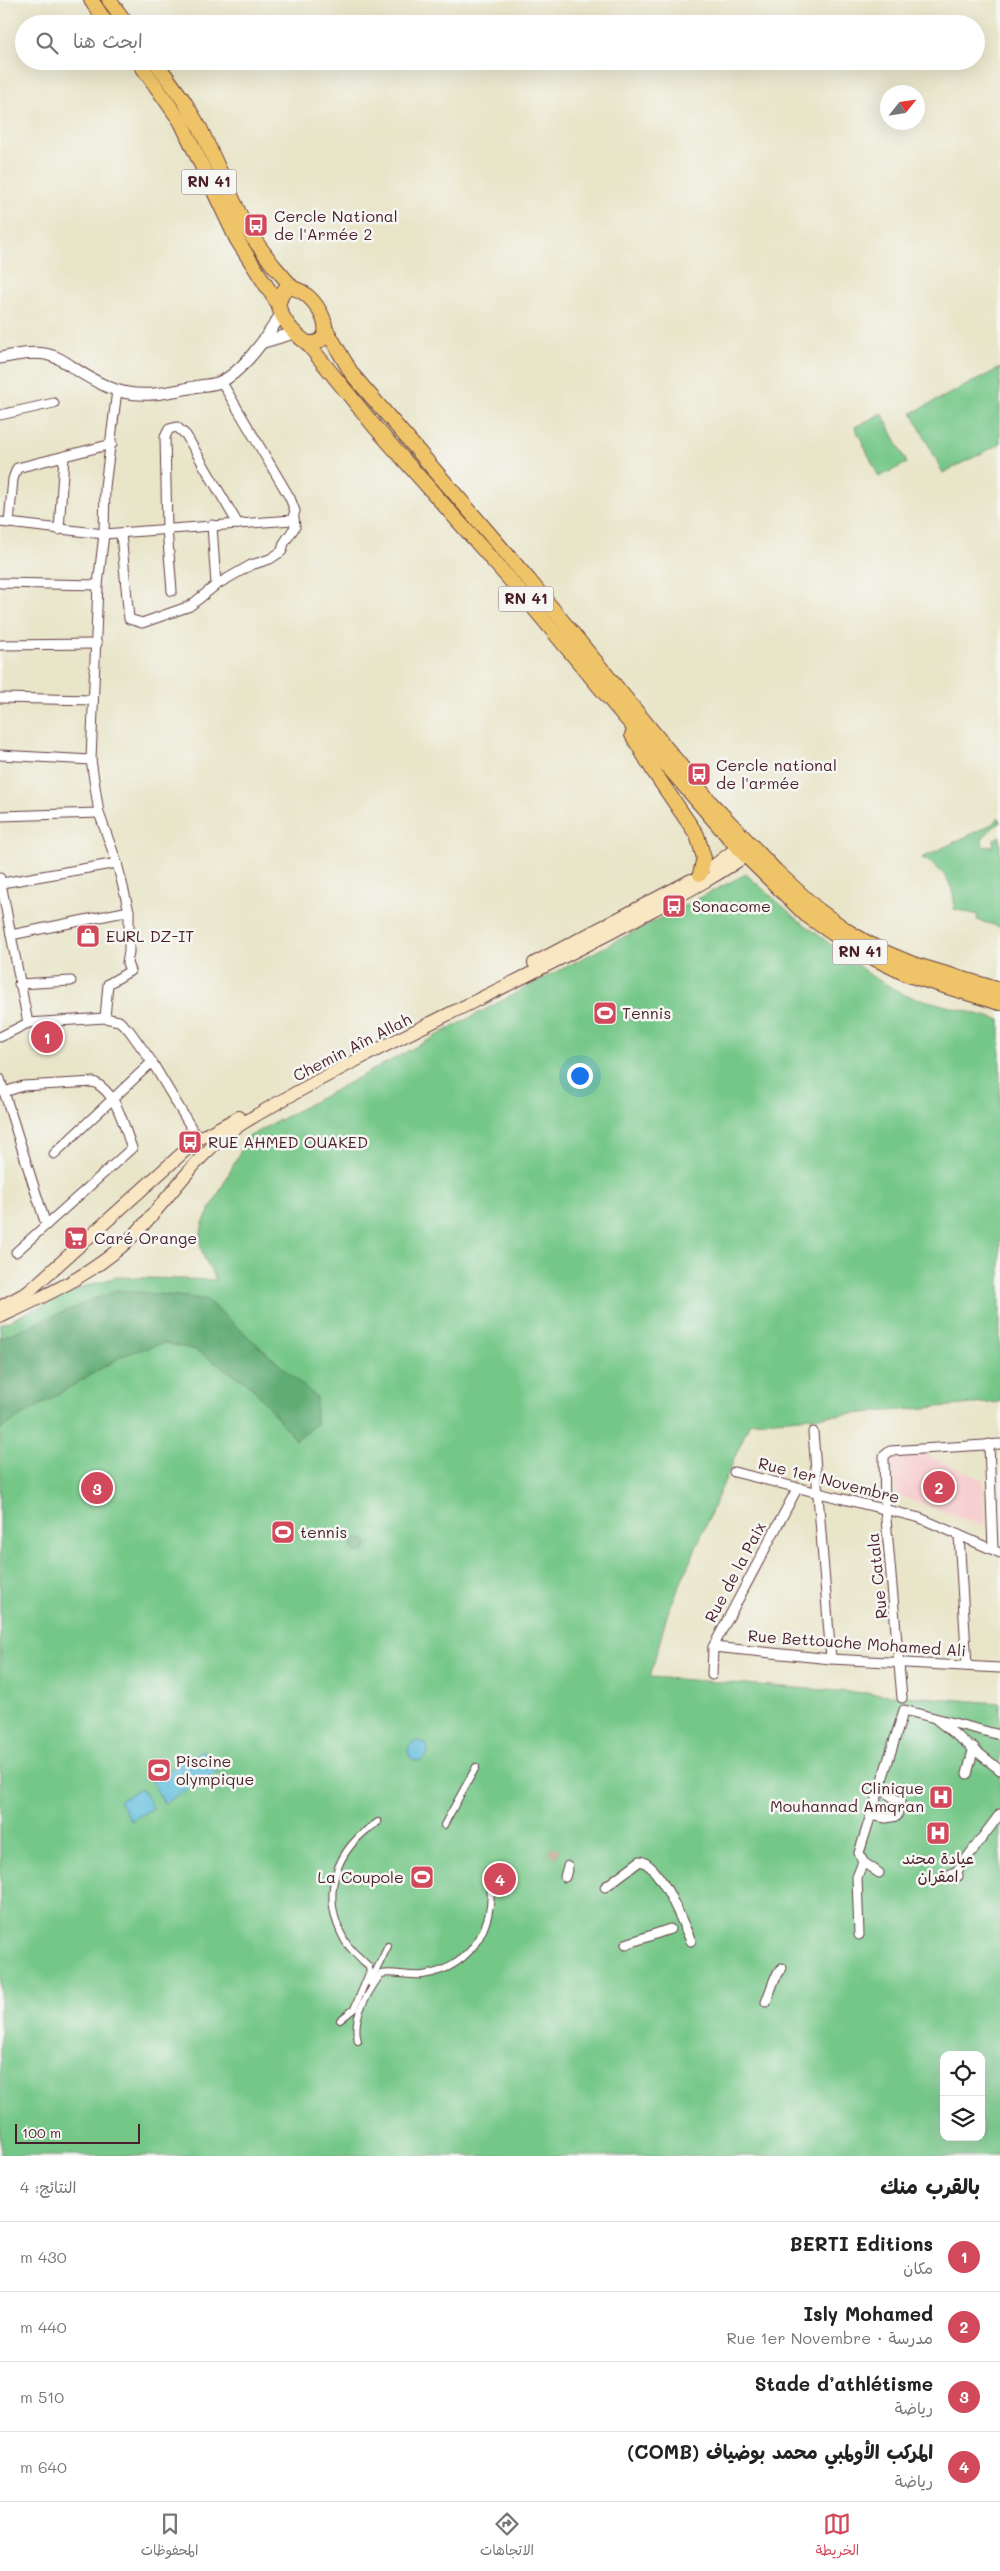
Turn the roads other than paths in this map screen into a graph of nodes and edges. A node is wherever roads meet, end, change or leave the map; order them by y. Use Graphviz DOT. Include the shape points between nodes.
graph roads {
  1 [pos="91,0"];
  2 [pos="109,0"];
  3 [pos="100,15"];
  4 [pos="120,15"];
  5 [pos="144,70"];
  6 [pos="162,70"];
  7 [pos="292,286"];
  8 [pos="279,309"];
  9 [pos="327,331"];
  10 [pos="294,333"];
  11 [pos="264,342"];
  12 [pos="306,342"];
  13 [pos="0,358"];
  14 [pos="221,381"];
  15 [pos="117,390"];
  16 [pos="54,403"];
  17 [pos="0,415"];
  18 [pos="112,444"];
  19 [pos="64,456"];
  20 [pos="294,518"];
  21 [pos="4,523"];
  22 [pos="238,524"];
  23 [pos="212,525"];
  24 [pos="59,530"];
  25 [pos="167,530"];
  26 [pos="104,534"];
  27 [pos="121,534"];
  28 [pos="0,583"];
  29 [pos="98,585"];
  30 [pos="216,585"];
  31 [pos="172,591"];
  32 [pos="97,644"];
  33 [pos="0,645"];
  34 [pos="0,698"];
  35 [pos="93,700"];
  36 [pos="617,708"];
  37 [pos="0,755"];
  38 [pos="91,760"];
  39 [pos="99,813"];
  40 [pos="0,816"];
  41 [pos="746,849"];
  42 [pos="118,862"];
  43 [pos="700,874"];
  44 [pos="1,881"];
  45 [pos="129,911"];
  46 [pos="11,935"];
  47 [pos="71,981"];
  48 [pos="20,984"];
  49 [pos="1000,990"];
  50 [pos="1000,1002"];
  51 [pos="105,1018"];
  52 [pos="28,1023"];
  53 [pos="0,1037"];
  54 [pos="152,1062"];
  55 [pos="0,1079"];
  56 [pos="4,1092"];
  57 [pos="112,1097"];
  58 [pos="198,1139"];
  59 [pos="206,1152"];
  60 [pos="54,1154"];
  61 [pos="46,1225"];
  62 [pos="16,1252"];
  63 [pos="54,1268"];
  64 [pos="68,1284"];
  65 [pos="0,1307"];
  66 [pos="0,1318"];
  67 [pos="813,1432"];
  68 [pos="989,1444"];
  69 [pos="1000,1444"];
  70 [pos="734,1472"];
  71 [pos="798,1487"];
  72 [pos="819,1492"];
  73 [pos="886,1508"];
  74 [pos="959,1534"];
  75 [pos="996,1551"];
  76 [pos="713,1647"];
  77 [pos="831,1659"];
  78 [pos="901,1663"];
  79 [pos="967,1666"];
  80 [pos="1000,1668"];
  81 [pos="712,1675"];
  82 [pos="902,1698"];
  83 [pos="933,1717"];
  84 [pos="1000,1735"];
  85 [pos="974,1747"];
  86 [pos="476,1767"];
  87 [pos="1000,1770"];
  88 [pos="967,1774"];
  89 [pos="879,1788"];
  90 [pos="1000,1814"];
  91 [pos="870,1815"];
  92 [pos="378,1822"];
  93 [pos="444,1825"];
  94 [pos="863,1862"];
  95 [pos="568,1866"];
  96 [pos="488,1871"];
  97 [pos="957,1871"];
  98 [pos="879,1873"];
  99 [pos="565,1877"];
  100 [pos="605,1887"];
  101 [pos="670,1929"];
  102 [pos="859,1935"];
  103 [pos="691,1941"];
  104 [pos="626,1944"];
  105 [pos="388,1946"];
  106 [pos="782,1968"];
  107 [pos="366,1992"];
  108 [pos="766,2002"];
  109 [pos="340,2020"];
  110 [pos="358,2041"];
  1 -- 3 [label="highway"];
  2 -- 4 [label="highway"];
  5 -- 8 [label="highway, RN 41" via="181,122 237,240"];
  6 -- 7 [label="highway, RN 41" via="200,128 247,230"];
  7 -- 8 [label="highway" via="281,293"];
  7 -- 9 [label="highway" via="316,307"];
  8 -- 10 [label="highway"];
  8 -- 11 [label="street"];
  9 -- 12 [label="highway" via="322,340"];
  9 -- 41 [label="highway, RN 41" via="352,374 529,580"];
  10 -- 11 [label="street"];
  10 -- 12 [label="highway"];
  11 -- 14 [label="street"];
  12 -- 36 [label="highway, RN 41"];
  13 -- 15 [label="street" via="24,352 47,352 96,382"];
  14 -- 15 [label="street" via="154,395"];
  14 -- 20 [label="street" via="290,498"];
  15 -- 18 [label="street"];
  16 -- 17 [label="street"];
  18 -- 19 [label="street"];
  18 -- 26 [label="street" via="105,487"];
  19 -- 21 [label="street" via="16,469"];
  19 -- 24 [label="street"];
  20 -- 22 [label="street" via="285,522"];
  20 -- 30 [label="street" via="295,529 282,551"];
  21 -- 24 [label="street"];
  22 -- 23 [label="street"];
  22 -- 25 [label="street" via="186,435 173,427 165,437"];
  23 -- 25 [label="street"];
  23 -- 30 [label="street"];
  24 -- 26 [label="street"];
  25 -- 27 [label="street"];
  25 -- 31 [label="street"];
  26 -- 27 [label="street"];
  26 -- 29 [label="street"];
  27 -- 30 [label="street" via="130,620 142,623 190,606"];
  28 -- 29 [label="street"];
  29 -- 32 [label="street"];
  32 -- 33 [label="street"];
  32 -- 35 [label="street"];
  34 -- 35 [label="street"];
  35 -- 38 [label="street"];
  36 -- 41 [label="highway, RN 41"];
  36 -- 43 [label="highway" via="654,772 697,835 704,858"];
  37 -- 38 [label="street"];
  38 -- 39 [label="street"];
  39 -- 40 [label="street"];
  39 -- 42 [label="street"];
  41 -- 43 [label="main road, Chemin Aîn Allah"];
  41 -- 49 [label="highway, RN 41" via="817,909 874,946 913,964"];
  41 -- 50 [label="highway, RN 41" via="806,915 855,949 908,975"];
  41 -- 59 [label="main road, Chemin Aîn Allah" via="591,944 322,1080 249,1120"];
  42 -- 44 [label="street"];
  42 -- 45 [label="street"];
  43 -- 58 [label="main road, Chemin Aîn Allah"];
  44 -- 46 [label="street"];
  45 -- 46 [label="street"];
  45 -- 51 [label="street" via="127,963 130,971 108,984"];
  46 -- 48 [label="street"];
  47 -- 48 [label="street"];
  48 -- 52 [label="street"];
  51 -- 52 [label="street"];
  51 -- 54 [label="street" via="126,1026"];
  52 -- 53 [label="street"];
  54 -- 57 [label="street"];
  54 -- 58 [label="street"];
  55 -- 56 [label="street"];
  56 -- 57 [label="street" via="23,1086 94,1082"];
  56 -- 61 [label="street"];
  57 -- 60 [label="street"];
  57 -- 61 [label="street" via="132,1148"];
  58 -- 59 [label="main road"];
  58 -- 63 [label="main road, Chemin Aîn Allah"];
  59 -- 64 [label="main road, Chemin Aîn Allah" via="120,1248"];
  61 -- 62 [label="street"];
  63 -- 64 [label="main road"];
  63 -- 65 [label="main road, Chemin Aîn Allah" via="28,1292"];
  64 -- 66 [label="main road, Chemin Aîn Allah"];
  67 -- 72 [label="street"];
  68 -- 69 [label="street"];
  68 -- 73 [label="street, Rue Catala" via="886,1452"];
  68 -- 75 [label="street"];
  70 -- 71 [label="street, Rue 1er Novembre"];
  71 -- 72 [label="street, Rue 1er Novembre"];
  71 -- 76 [label="street, Rue de la Paix"];
  72 -- 73 [label="street, Rue 1er Novembre"];
  72 -- 77 [label="street"];
  73 -- 74 [label="street, Rue 1er Novembre"];
  73 -- 78 [label="street, Rue Catala"];
  74 -- 75 [label="street, Rue 1er Novembre"];
  74 -- 79 [label="street"];
  76 -- 77 [label="street, Rue Bettouche Mohamed Ali"];
  76 -- 81 [label="street, Rue de la Paix"];
  77 -- 78 [label="street, Rue Bettouche Mohamed Ali"];
  78 -- 79 [label="street, Rue Bettouche Mohamed Ali"];
  78 -- 82 [label="street, Rue Catala"];
  79 -- 80 [label="street, Rue Bettouche Mohamed Ali"];
  83 -- 84 [label="street"];
  83 -- 85 [label="street"];
  83 -- 89 [label="street" via="904,1710"];
  85 -- 87 [label="street"];
  85 -- 88 [label="street"];
  86 -- 93 [label="street"];
  89 -- 91 [label="street"];
  89 -- 91 [label="street" via="900,1802 897,1816"];
  90 -- 97 [label="street"];
  91 -- 94 [label="street" via="859,1853"];
  92 -- 107 [label="street" via="349,1847 338,1867 332,1898 346,1942 369,1969"];
  94 -- 98 [label="street"];
  94 -- 102 [label="street" via="857,1877"];
  95 -- 99 [label="street"];
  96 -- 107 [label="street" via="490,1912 472,1949 451,1965 426,1974 381,1974"];
  100 -- 103 [label="street" via="640,1861 646,1862 654,1870"];
  101 -- 104 [label="street"];
  105 -- 107 [label="street"];
  106 -- 108 [label="street"];
  107 -- 109 [label="street" via="354,2009"];
  107 -- 110 [label="street" via="357,2018"];
}
